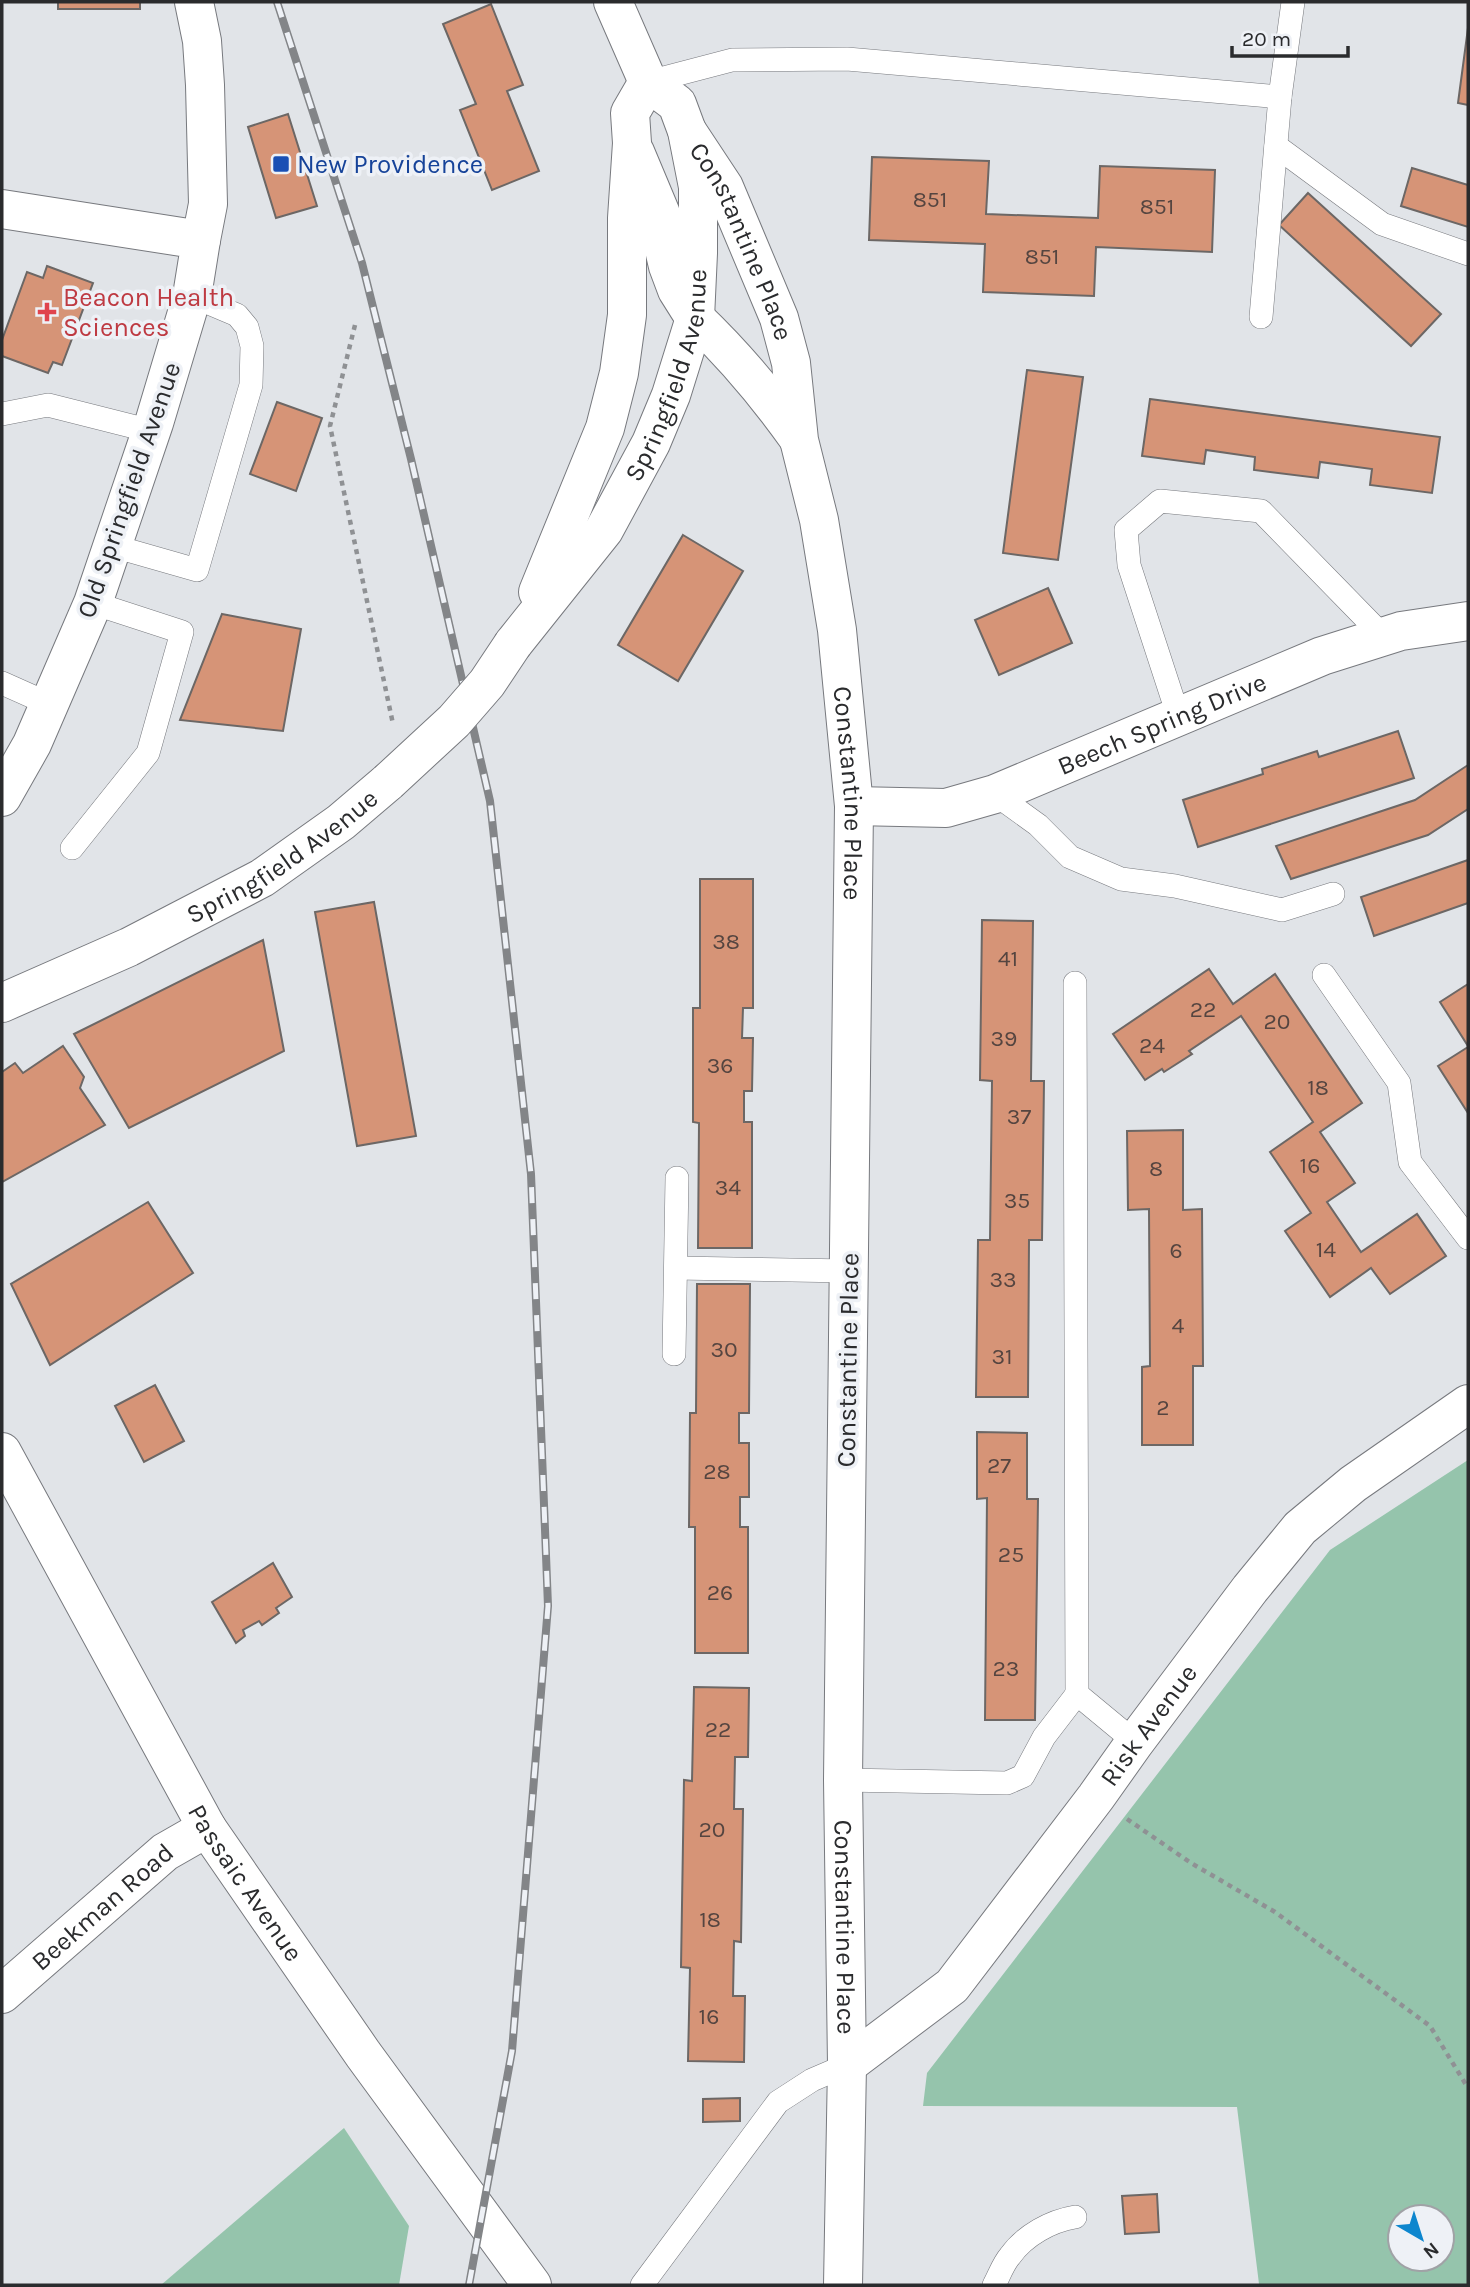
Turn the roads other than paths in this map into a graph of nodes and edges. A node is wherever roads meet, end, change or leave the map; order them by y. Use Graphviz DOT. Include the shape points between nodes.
graph roads {
  1 [pos="194,2"];
  2 [pos="613,2"];
  3 [pos="1293,2"];
  4 [pos="648,82"];
  5 [pos="1280,97"];
  6 [pos="687,131"];
  7 [pos="632,143"];
  8 [pos="1276,146"];
  9 [pos="2,209"];
  10 [pos="201,240"];
  11 [pos="1468,254"];
  12 [pos="192,296"];
  13 [pos="1261,317"];
  14 [pos="695,318"];
  15 [pos="2,414"];
  16 [pos="151,431"];
  17 [pos="799,440"];
  18 [pos="113,546"];
  19 [pos="93,603"];
  20 [pos="1468,621"];
  21 [pos="1383,636"];
  22 [pos="513,644"];
  23 [pos="2,683"];
  24 [pos="49,704"];
  25 [pos="1178,715"];
  26 [pos="995,794"];
  27 [pos="2,797"];
  28 [pos="853,806"];
  29 [pos="72,848"];
  30 [pos="1333,894"];
  31 [pos="1324,975"];
  32 [pos="1075,983"];
  33 [pos="2,1003"];
  34 [pos="677,1178"];
  35 [pos="1468,1238"];
  36 [pos="676,1268"];
  37 [pos="849,1271"];
  38 [pos="674,1354"];
  39 [pos="1468,1404"];
  40 [pos="2,1452"];
  41 [pos="1077,1694"];
  42 [pos="1135,1742"];
  43 [pos="843,1780"];
  44 [pos="206,1828"];
  45 [pos="2,1994"];
  46 [pos="846,2065"];
  47 [pos="1075,2217"];
  48 [pos="532,2285"];
  49 [pos="642,2285"];
  50 [pos="843,2285"];
  51 [pos="994,2285"];
  1 -- 10 [label="street, Old Springfield Avenue" via="205,85 208,204"];
  2 -- 4 [label="street, Springfield Avenue"];
  3 -- 5 [label="lane"];
  4 -- 5 [label="lane" via="732,60 847,59"];
  4 -- 6 [label="street, Springfield Avenue" via="677,104"];
  4 -- 7 [label="street, Springfield Avenue" via="630,113"];
  5 -- 8 [label="lane"];
  6 -- 14 [label="street, Springfield Avenue" via="698,187"];
  6 -- 17 [label="street, Constantine Place" via="724,187 779,318 791,363"];
  7 -- 14 [label="street, Constantine Place" via="661,214 668,266"];
  7 -- 22 [label="street, Springfield Avenue" via="627,315 619,373 605,428 547,574"];
  8 -- 11 [label="lane" via="1382,224"];
  8 -- 13 [label="lane"];
  9 -- 10 [label="street"];
  10 -- 12 [label="street, Old Springfield Avenue"];
  12 -- 16 [label="street, Old Springfield Avenue"];
  12 -- 18 [label="lane" via="237,315 247,327 252,346 251,385 197,570"];
  14 -- 17 [label="street, Constantine Place" via="765,391"];
  14 -- 22 [label="street, Springfield Avenue" via="656,431 604,530"];
  15 -- 16 [label="lane" via="48,405"];
  16 -- 18 [label="street, Old Springfield Avenue"];
  17 -- 28 [label="street, Constantine Place" via="819,520 837,630"];
  18 -- 19 [label="street, Old Springfield Avenue"];
  19 -- 24 [label="street, Old Springfield Avenue"];
  19 -- 29 [label="lane" via="182,632 148,753"];
  20 -- 21 [label="street, Beech Spring Drive"];
  21 -- 25 [label="street, Beech Spring Drive"];
  21 -- 25 [label="lane" via="1261,511 1160,501 1126,530 1129,565"];
  22 -- 33 [label="street, Springfield Avenue, bridge" via="454,721 341,822 262,877 130,947"];
  23 -- 24 [label="lane"];
  24 -- 27 [label="street, Old Springfield Avenue"];
  25 -- 26 [label="street, Beech Spring Drive"];
  26 -- 28 [label="street, Beech Spring Drive" via="946,808"];
  26 -- 30 [label="lane" via="1038,825 1070,857 1121,879 1282,910"];
  28 -- 37 [label="street, Constantine Place"];
  31 -- 35 [label="lane" via="1399,1083 1410,1162"];
  32 -- 41 [label="lane"];
  34 -- 36 [label="lane"];
  36 -- 37 [label="lane"];
  36 -- 38 [label="lane"];
  37 -- 43 [label="street, Constantine Place"];
  39 -- 42 [label="street, Risk Avenue" via="1353,1484 1300,1528"];
  40 -- 44 [label="street, Passaic Avenue"];
  41 -- 42 [label="lane"];
  41 -- 43 [label="lane" via="1044,1737 1023,1776 1007,1783"];
  42 -- 46 [label="street, Risk Avenue" via="952,1986"];
  43 -- 46 [label="street, Constantine Place"];
  44 -- 45 [label="street, Beekman Road" via="165,1852"];
  44 -- 48 [label="street, Passaic Avenue"];
  46 -- 49 [label="lane" via="778,2102"];
  46 -- 50 [label="street, Constantine Place"];
  47 -- 51 [label="lane" via="1060,2219 1030,2236 1010,2256"];
}
